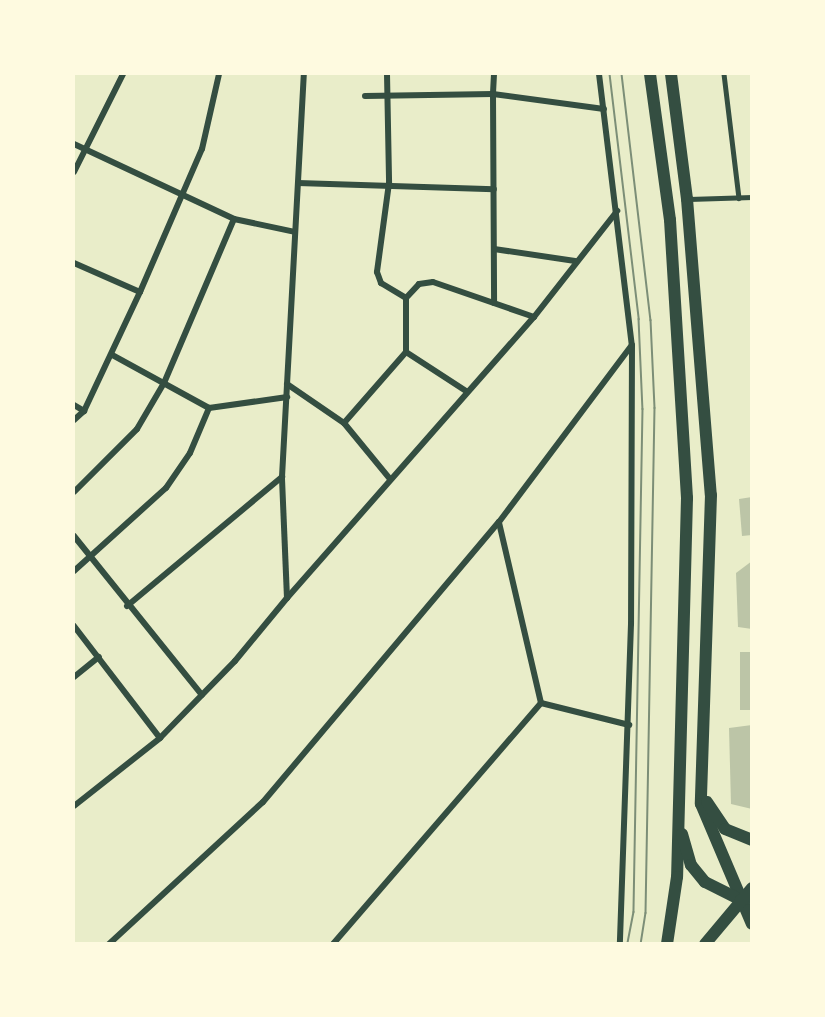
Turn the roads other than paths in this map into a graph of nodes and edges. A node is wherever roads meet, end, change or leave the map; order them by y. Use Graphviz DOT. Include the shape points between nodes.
graph roads {
  1 [pos="123,74"];
  2 [pos="219,74"];
  3 [pos="304,74"];
  4 [pos="387,74"];
  5 [pos="494,74"];
  6 [pos="599,74"];
  7 [pos="650,74"];
  8 [pos="671,74"];
  9 [pos="723,74"];
  10 [pos="493,94"];
  11 [pos="365,96"];
  12 [pos="385,96"];
  13 [pos="604,109"];
  14 [pos="74,144"];
  15 [pos="84,150"];
  16 [pos="74,172"];
  17 [pos="298,183"];
  18 [pos="390,183"];
  19 [pos="494,189"];
  20 [pos="180,196"];
  21 [pos="752,197"];
  22 [pos="739,198"];
  23 [pos="687,199"];
  24 [pos="617,211"];
  25 [pos="234,219"];
  26 [pos="295,232"];
  27 [pos="494,249"];
  28 [pos="575,261"];
  29 [pos="74,262"];
  30 [pos="140,292"];
  31 [pos="406,298"];
  32 [pos="494,303"];
  33 [pos="534,317"];
  34 [pos="632,345"];
  35 [pos="406,352"];
  36 [pos="112,354"];
  37 [pos="164,383"];
  38 [pos="287,384"];
  39 [pos="466,391"];
  40 [pos="287,397"];
  41 [pos="74,405"];
  42 [pos="210,408"];
  43 [pos="84,411"];
  44 [pos="74,420"];
  45 [pos="344,423"];
  46 [pos="282,477"];
  47 [pos="390,479"];
  48 [pos="74,492"];
  49 [pos="499,522"];
  50 [pos="74,536"];
  51 [pos="91,555"];
  52 [pos="74,571"];
  53 [pos="288,597"];
  54 [pos="127,606"];
  55 [pos="74,627"];
  56 [pos="99,657"];
  57 [pos="74,677"];
  58 [pos="202,695"];
  59 [pos="541,703"];
  60 [pos="629,725"];
  61 [pos="160,738"];
  62 [pos="700,784"];
  63 [pos="74,806"];
  64 [pos="678,809"];
  65 [pos="752,840"];
  66 [pos="752,888"];
  67 [pos="746,898"];
  68 [pos="752,924"];
  69 [pos="109,944"];
  70 [pos="333,944"];
  71 [pos="620,944"];
  72 [pos="668,944"];
  73 [pos="705,944"];
  1 -- 15 [label="street"];
  2 -- 20 [label="street" via="202,149"];
  3 -- 17 [label="street"];
  4 -- 12 [label="street"];
  5 -- 10 [label="street"];
  6 -- 13 [label="street"];
  7 -- 64 [label="main road" via="670,220 687,498"];
  8 -- 23 [label="main road"];
  9 -- 22 [label="lane"];
  10 -- 12 [label="street"];
  10 -- 13 [label="street"];
  10 -- 19 [label="street"];
  11 -- 12 [label="street"];
  12 -- 18 [label="street"];
  13 -- 24 [label="street"];
  14 -- 15 [label="street"];
  15 -- 16 [label="street"];
  15 -- 20 [label="street"];
  17 -- 18 [label="street"];
  17 -- 26 [label="street"];
  18 -- 19 [label="street"];
  18 -- 31 [label="street" via="377,272 387,288"];
  19 -- 27 [label="street"];
  20 -- 25 [label="street"];
  20 -- 30 [label="street"];
  21 -- 22 [label="lane"];
  22 -- 23 [label="lane"];
  23 -- 62 [label="main road" via="711,495"];
  24 -- 28 [label="street"];
  24 -- 34 [label="street"];
  25 -- 26 [label="street"];
  25 -- 37 [label="street"];
  26 -- 38 [label="street"];
  27 -- 28 [label="street"];
  27 -- 32 [label="street"];
  28 -- 33 [label="street"];
  29 -- 30 [label="street"];
  30 -- 36 [label="street"];
  31 -- 32 [label="street" via="419,284 433,282"];
  31 -- 35 [label="street"];
  32 -- 33 [label="street"];
  33 -- 39 [label="street"];
  34 -- 49 [label="street"];
  34 -- 60 [label="street"];
  35 -- 39 [label="street"];
  35 -- 45 [label="street"];
  36 -- 37 [label="street"];
  36 -- 43 [label="street"];
  37 -- 42 [label="street"];
  37 -- 48 [label="street" via="137,429"];
  38 -- 40 [label="street"];
  38 -- 45 [label="street"];
  39 -- 47 [label="street"];
  40 -- 42 [label="street"];
  40 -- 46 [label="street"];
  41 -- 43 [label="street"];
  42 -- 51 [label="street" via="190,453 166,488"];
  43 -- 44 [label="street"];
  45 -- 47 [label="street"];
  46 -- 53 [label="street"];
  46 -- 54 [label="street"];
  47 -- 53 [label="street"];
  49 -- 59 [label="street"];
  49 -- 69 [label="street" via="249,818"];
  50 -- 51 [label="street"];
  51 -- 52 [label="street"];
  51 -- 54 [label="street"];
  53 -- 58 [label="street"];
  54 -- 58 [label="street"];
  55 -- 56 [label="street"];
  56 -- 57 [label="street"];
  56 -- 61 [label="street"];
  58 -- 61 [label="street"];
  59 -- 60 [label="street"];
  59 -- 70 [label="street"];
  60 -- 71 [label="street"];
  61 -- 63 [label="street"];
  62 -- 65 [label="main road" via="712,812 725,829"];
  62 -- 67 [label="main road" via="701,804"];
  64 -- 67 [label="main road" via="692,865 705,882"];
  64 -- 72 [label="main road" via="677,877"];
  66 -- 67 [label="main road"];
  67 -- 68 [label="main road"];
  67 -- 73 [label="main road"];
}
